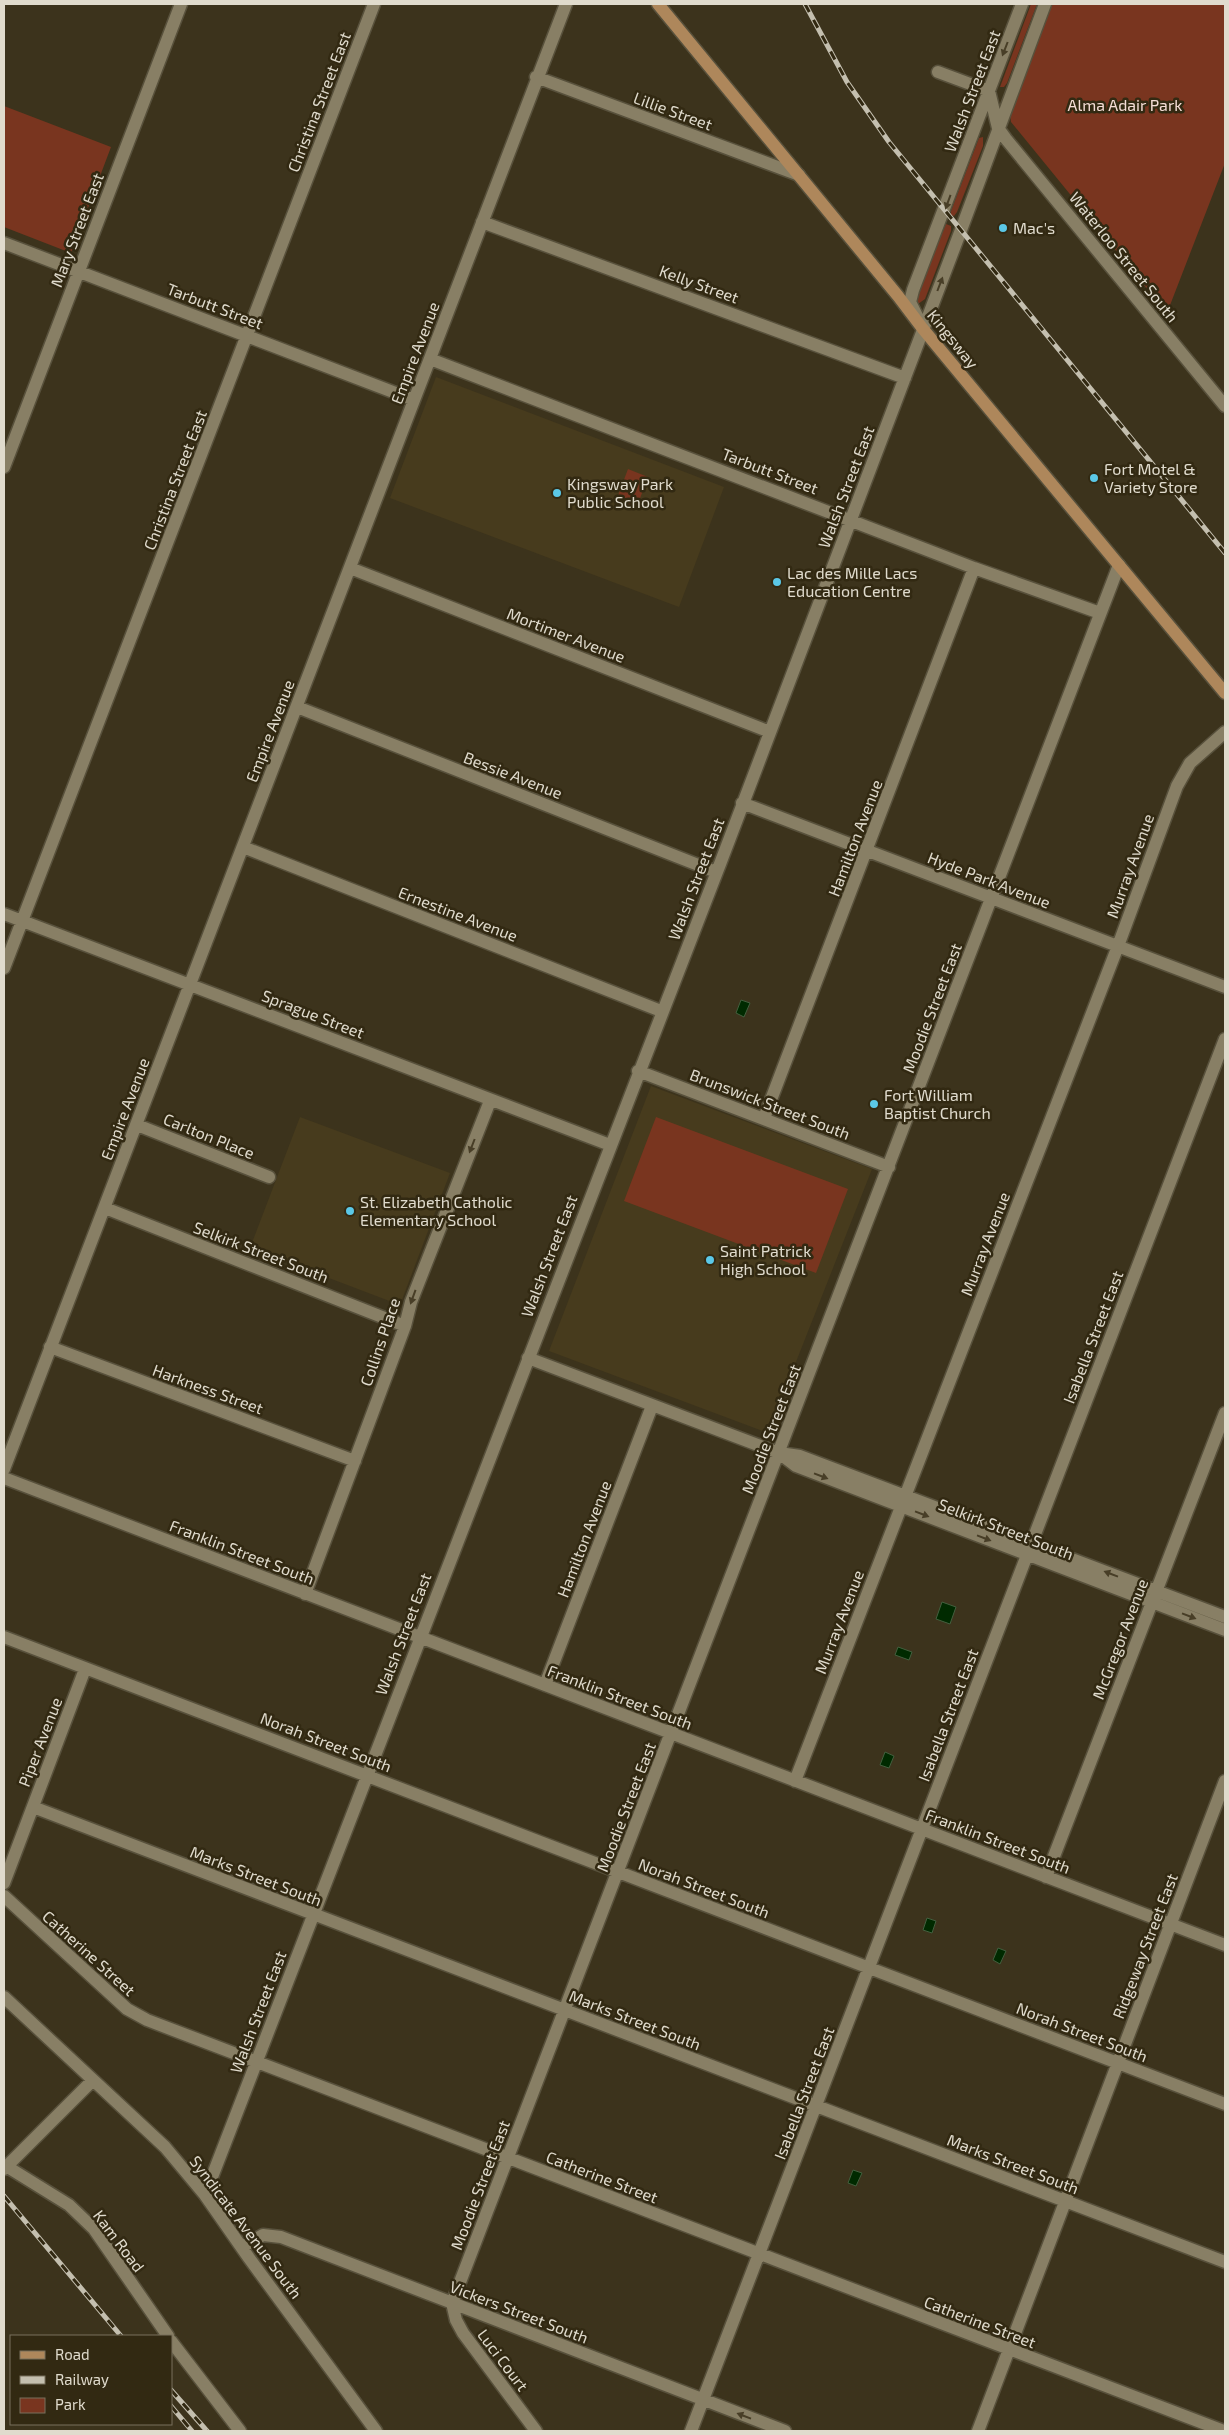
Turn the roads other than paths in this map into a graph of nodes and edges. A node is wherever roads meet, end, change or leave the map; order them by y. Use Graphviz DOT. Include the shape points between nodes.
graph roads {
  1 [pos="182,4"];
  2 [pos="374,4"];
  3 [pos="566,4"];
  4 [pos="658,4"];
  5 [pos="1022,4"];
  6 [pos="1045,4"];
  7 [pos="938,72"];
  8 [pos="536,77"];
  9 [pos="989,91"];
  10 [pos="998,128"];
  11 [pos="799,175"];
  12 [pos="482,222"];
  13 [pos="4,243"];
  14 [pos="78,272"];
  15 [pos="923,330"];
  16 [pos="248,336"];
  17 [pos="430,359"];
  18 [pos="905,378"];
  19 [pos="1224,399"];
  20 [pos="414,400"];
  21 [pos="4,467"];
  22 [pos="851,520"];
  23 [pos="1119,565"];
  24 [pos="350,568"];
  25 [pos="974,568"];
  26 [pos="1100,613"];
  27 [pos="1225,693"];
  28 [pos="297,707"];
  29 [pos="770,732"];
  30 [pos="1225,732"];
  31 [pos="742,803"];
  32 [pos="243,847"];
  33 [pos="867,852"];
  34 [pos="716,872"];
  35 [pos="991,898"];
  36 [pos="4,914"];
  37 [pos="22,921"];
  38 [pos="1118,946"];
  39 [pos="4,968"];
  40 [pos="190,984"];
  41 [pos="1225,987"];
  42 [pos="662,1011"];
  43 [pos="1225,1039"];
  44 [pos="638,1071"];
  45 [pos="490,1101"];
  46 [pos="764,1118"];
  47 [pos="137,1125"];
  48 [pos="610,1145"];
  49 [pos="889,1167"];
  50 [pos="269,1177"];
  51 [pos="105,1208"];
  52 [pos="404,1326"];
  53 [pos="50,1347"];
  54 [pos="528,1358"];
  55 [pos="652,1406"];
  56 [pos="1225,1414"];
  57 [pos="779,1453"];
  58 [pos="355,1461"];
  59 [pos="4,1469"];
  60 [pos="4,1478"];
  61 [pos="903,1501"];
  62 [pos="1028,1549"];
  63 [pos="305,1594"];
  64 [pos="1154,1596"];
  65 [pos="1225,1617"];
  66 [pos="1225,1630"];
  67 [pos="419,1636"];
  68 [pos="4,1637"];
  69 [pos="86,1669"];
  70 [pos="545,1684"];
  71 [pos="671,1734"];
  72 [pos="366,1775"];
  73 [pos="795,1781"];
  74 [pos="1225,1781"];
  75 [pos="33,1807"];
  76 [pos="922,1830"];
  77 [pos="618,1873"];
  78 [pos="1046,1877"];
  79 [pos="4,1883"];
  80 [pos="4,1896"];
  81 [pos="313,1915"];
  82 [pos="1171,1924"];
  83 [pos="1225,1945"];
  84 [pos="868,1969"];
  85 [pos="4,1997"];
  86 [pos="565,2011"];
  87 [pos="256,2061"];
  88 [pos="1118,2063"];
  89 [pos="93,2080"];
  90 [pos="1225,2104"];
  91 [pos="816,2107"];
  92 [pos="508,2158"];
  93 [pos="5,2168"];
  94 [pos="205,2194"];
  95 [pos="1066,2200"];
  96 [pos="242,2247"];
  97 [pos="759,2254"];
  98 [pos="1225,2262"];
  99 [pos="452,2304"];
  100 [pos="167,2335"];
  101 [pos="172,2342"];
  102 [pos="1009,2350"];
  103 [pos="703,2400"];
  104 [pos="240,2431"];
  105 [pos="376,2431"];
  106 [pos="536,2431"];
  107 [pos="691,2431"];
  108 [pos="785,2431"];
  109 [pos="978,2431"];
  110 [pos="1224,2431"];
  1 -- 14 [label="street, Mary Street East"];
  2 -- 16 [label="street, Christina Street East"];
  3 -- 8 [label="street, Empire Avenue"];
  4 -- 11 [label="main road, Kingsway"];
  5 -- 9 [label="street, Walsh Street East, one-way"];
  6 -- 10 [label="street, Walsh Street East"];
  7 -- 9 [label="street"];
  8 -- 11 [label="street, Lillie Street"];
  8 -- 12 [label="street, Empire Avenue"];
  9 -- 10 [label="street"];
  9 -- 15 [label="street, Walsh Street East, one-way" via="913,290 910,302"];
  15 -- 10 [label="street, Walsh Street East, one-way"];
  10 -- 19 [label="street, Waterloo Street South"];
  11 -- 15 [label="main road, Kingsway"];
  12 -- 17 [label="street, Empire Avenue"];
  12 -- 18 [label="street, Kelly Street"];
  13 -- 14 [label="street, Tarbutt Street"];
  14 -- 16 [label="street, Tarbutt Street"];
  14 -- 21 [label="street, Mary Street East"];
  15 -- 18 [label="street, Walsh Street East"];
  15 -- 23 [label="main road, Kingsway"];
  16 -- 20 [label="street, Tarbutt Street"];
  16 -- 37 [label="street, Christina Street East"];
  17 -- 20 [label="street, Empire Avenue"];
  17 -- 22 [label="street, Tarbutt Street"];
  18 -- 22 [label="street, Walsh Street East"];
  20 -- 24 [label="street, Empire Avenue"];
  22 -- 25 [label="street, Tarbutt Street"];
  22 -- 29 [label="street, Walsh Street East"];
  23 -- 26 [label="street, Moodie Street East"];
  23 -- 27 [label="main road, Kingsway"];
  24 -- 28 [label="street, Empire Avenue"];
  24 -- 29 [label="street, Mortimer Avenue"];
  25 -- 26 [label="street, Tarbutt Street"];
  25 -- 33 [label="street, Hamilton Avenue"];
  26 -- 35 [label="street, Moodie Street East"];
  28 -- 32 [label="street, Empire Avenue"];
  28 -- 34 [label="street, Bessie Avenue"];
  29 -- 31 [label="street, Walsh Street East"];
  30 -- 38 [label="street, Murray Avenue" via="1190,763 1177,786"];
  31 -- 33 [label="street, Hyde Park Avenue"];
  31 -- 34 [label="street, Walsh Street East"];
  32 -- 40 [label="street, Empire Avenue"];
  32 -- 42 [label="street, Ernestine Avenue"];
  33 -- 35 [label="street, Hyde Park Avenue"];
  33 -- 46 [label="street, Hamilton Avenue"];
  34 -- 42 [label="street, Walsh Street East"];
  35 -- 38 [label="street, Hyde Park Avenue"];
  35 -- 49 [label="street, Moodie Street East"];
  36 -- 37 [label="street, Sprague Street"];
  37 -- 39 [label="street, Christina Street East"];
  37 -- 40 [label="street, Sprague Street"];
  38 -- 41 [label="street, Hyde Park Avenue"];
  38 -- 61 [label="street, Murray Avenue"];
  40 -- 45 [label="street, Sprague Street"];
  40 -- 47 [label="street, Empire Avenue"];
  42 -- 44 [label="street, Walsh Street East"];
  43 -- 62 [label="street, Isabella Street East"];
  44 -- 46 [label="street, Brunswick Street South"];
  44 -- 48 [label="street, Walsh Street East"];
  45 -- 48 [label="street, Sprague Street"];
  45 -- 52 [label="street, Collins Place, one-way"];
  46 -- 49 [label="street, Brunswick Street South"];
  47 -- 50 [label="street, Carlton Place"];
  47 -- 51 [label="street, Empire Avenue"];
  48 -- 54 [label="street, Walsh Street East"];
  49 -- 57 [label="street, Moodie Street East"];
  51 -- 52 [label="street, Selkirk Street South"];
  51 -- 53 [label="street, Empire Avenue"];
  52 -- 58 [label="street, Collins Place"];
  53 -- 58 [label="street, Harkness Street"];
  53 -- 59 [label="street, Empire Avenue"];
  54 -- 55 [label="street, Selkirk Street South"];
  54 -- 67 [label="street, Walsh Street East"];
  55 -- 57 [label="street, Selkirk Street South"];
  55 -- 70 [label="street, Hamilton Avenue"];
  56 -- 64 [label="street, McGregor Avenue"];
  57 -- 61 [label="street, Selkirk Street South" via="800,1456"];
  57 -- 71 [label="street, Moodie Street East"];
  58 -- 63 [label="street, Collins Place"];
  60 -- 63 [label="street, Franklin Street South"];
  61 -- 62 [label="street, Selkirk Street South"];
  61 -- 73 [label="street, Murray Avenue"];
  62 -- 64 [label="street, Selkirk Street South"];
  62 -- 76 [label="street, Isabella Street East"];
  63 -- 67 [label="street, Franklin Street South"];
  64 -- 65 [label="street, Selkirk Street South"];
  64 -- 66 [label="street, Selkirk Street South, one-way"];
  64 -- 78 [label="street, McGregor Avenue"];
  67 -- 70 [label="street, Franklin Street South"];
  67 -- 72 [label="street, Walsh Street East"];
  68 -- 69 [label="street, Norah Street South"];
  69 -- 72 [label="street, Norah Street South"];
  69 -- 75 [label="street, Piper Avenue"];
  70 -- 71 [label="street, Franklin Street South"];
  71 -- 73 [label="street, Franklin Street South"];
  71 -- 77 [label="street, Moodie Street East"];
  72 -- 77 [label="street, Norah Street South"];
  72 -- 81 [label="street, Walsh Street East"];
  73 -- 76 [label="street, Franklin Street South"];
  74 -- 82 [label="street, Ridgeway Street East"];
  75 -- 79 [label="street, Piper Avenue"];
  75 -- 81 [label="street, Marks Street South"];
  76 -- 78 [label="street, Franklin Street South"];
  76 -- 84 [label="street, Isabella Street East"];
  77 -- 84 [label="street, Norah Street South"];
  77 -- 86 [label="street, Moodie Street East"];
  78 -- 82 [label="street, Franklin Street South"];
  80 -- 87 [label="street, Catherine Street" via="127,2010"];
  81 -- 86 [label="street, Marks Street South"];
  81 -- 87 [label="street, Walsh Street East"];
  82 -- 83 [label="street, Franklin Street South"];
  82 -- 88 [label="street, Ridgeway Street East"];
  84 -- 88 [label="street, Norah Street South"];
  84 -- 91 [label="street, Isabella Street East"];
  85 -- 89 [label="street, Syndicate Avenue South"];
  86 -- 91 [label="street, Marks Street South"];
  86 -- 92 [label="street, Moodie Street East"];
  87 -- 92 [label="street, Catherine Street"];
  87 -- 94 [label="street, Walsh Street East"];
  88 -- 90 [label="street, Norah Street South"];
  88 -- 95 [label="street, Ridgeway Street East"];
  89 -- 93 [label="street"];
  89 -- 94 [label="street, Syndicate Avenue South" via="164,2147"];
  91 -- 95 [label="street, Marks Street South"];
  91 -- 97 [label="street, Isabella Street East"];
  92 -- 97 [label="street, Catherine Street"];
  92 -- 99 [label="street, Moodie Street East"];
  93 -- 100 [label="street, Kam Road" via="70,2205 94,2229"];
  94 -- 96 [label="street, Syndicate Avenue South"];
  95 -- 98 [label="street, Marks Street South"];
  95 -- 102 [label="street, Ridgeway Street East"];
  96 -- 99 [label="street, Vickers Street South" via="264,2235 281,2237"];
  96 -- 105 [label="street, Syndicate Avenue South"];
  97 -- 102 [label="street, Catherine Street"];
  97 -- 103 [label="street, Isabella Street East"];
  99 -- 103 [label="street, Vickers Street South"];
  99 -- 106 [label="street, Luci Court" via="464,2333"];
  101 -- 104 [label="street"];
  102 -- 109 [label="street, Ridgeway Street East"];
  102 -- 110 [label="street, Catherine Street"];
  103 -- 107 [label="street, Isabella Street East"];
  108 -- 103 [label="street, Vickers Street South, one-way"];
}
